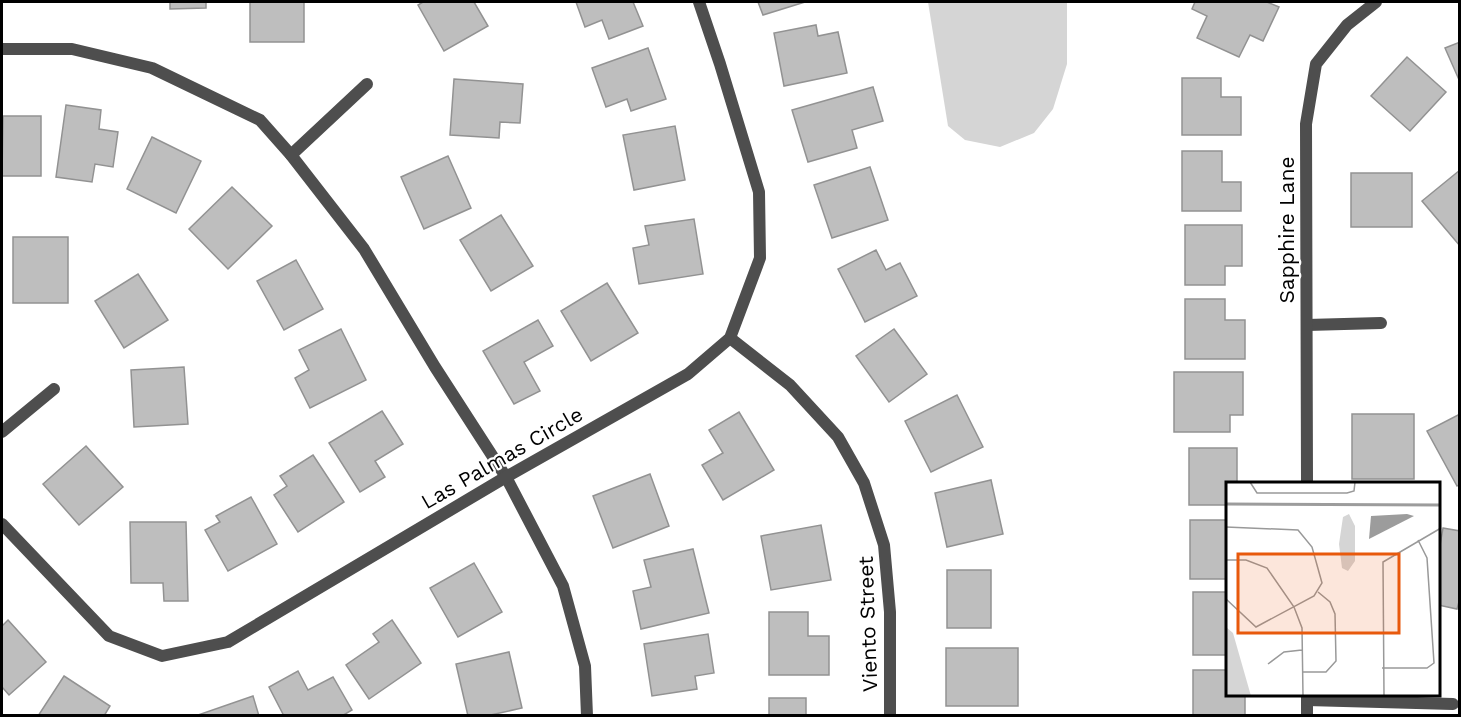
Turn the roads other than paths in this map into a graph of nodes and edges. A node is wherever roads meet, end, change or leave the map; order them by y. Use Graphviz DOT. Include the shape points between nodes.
graph roads {
  1 [pos="699,2"];
  2 [pos="1376,2"];
  3 [pos="2,49"];
  4 [pos="367,84"];
  5 [pos="291,155"];
  6 [pos="1381,323"];
  7 [pos="1307,325"];
  8 [pos="730,338"];
  9 [pos="54,389"];
  10 [pos="2,432"];
  11 [pos="506,477"];
  12 [pos="1307,482"];
  13 [pos="2,524"];
  14 [pos="1307,697"];
  15 [pos="1453,704"];
  16 [pos="587,716"];
  17 [pos="890,716"];
  18 [pos="1307,716"];
  1 -- 8 [label="street, Las Palmas Circle" via="759,192 760,258"];
  2 -- 7 [label="street, Sapphire Lane" via="1347,25 1316,64 1306,124"];
  3 -- 5 [label="street" via="72,49 152,68 260,120"];
  4 -- 5 [label="street"];
  5 -- 11 [label="street" via="364,249"];
  6 -- 7 [label="street"];
  7 -- 12 [label="street, Sapphire Lane"];
  8 -- 11 [label="street, Las Palmas Circle" via="688,374"];
  8 -- 17 [label="street, Viento Street" via="790,385 838,437 864,483 884,545 890,612"];
  9 -- 10 [label="street"];
  11 -- 13 [label="street, Las Palmas Circle" via="228,642 162,656 109,636"];
  11 -- 16 [label="street" via="563,586 585,666"];
  14 -- 15 [label="street"];
  14 -- 18 [label="street"];
}
